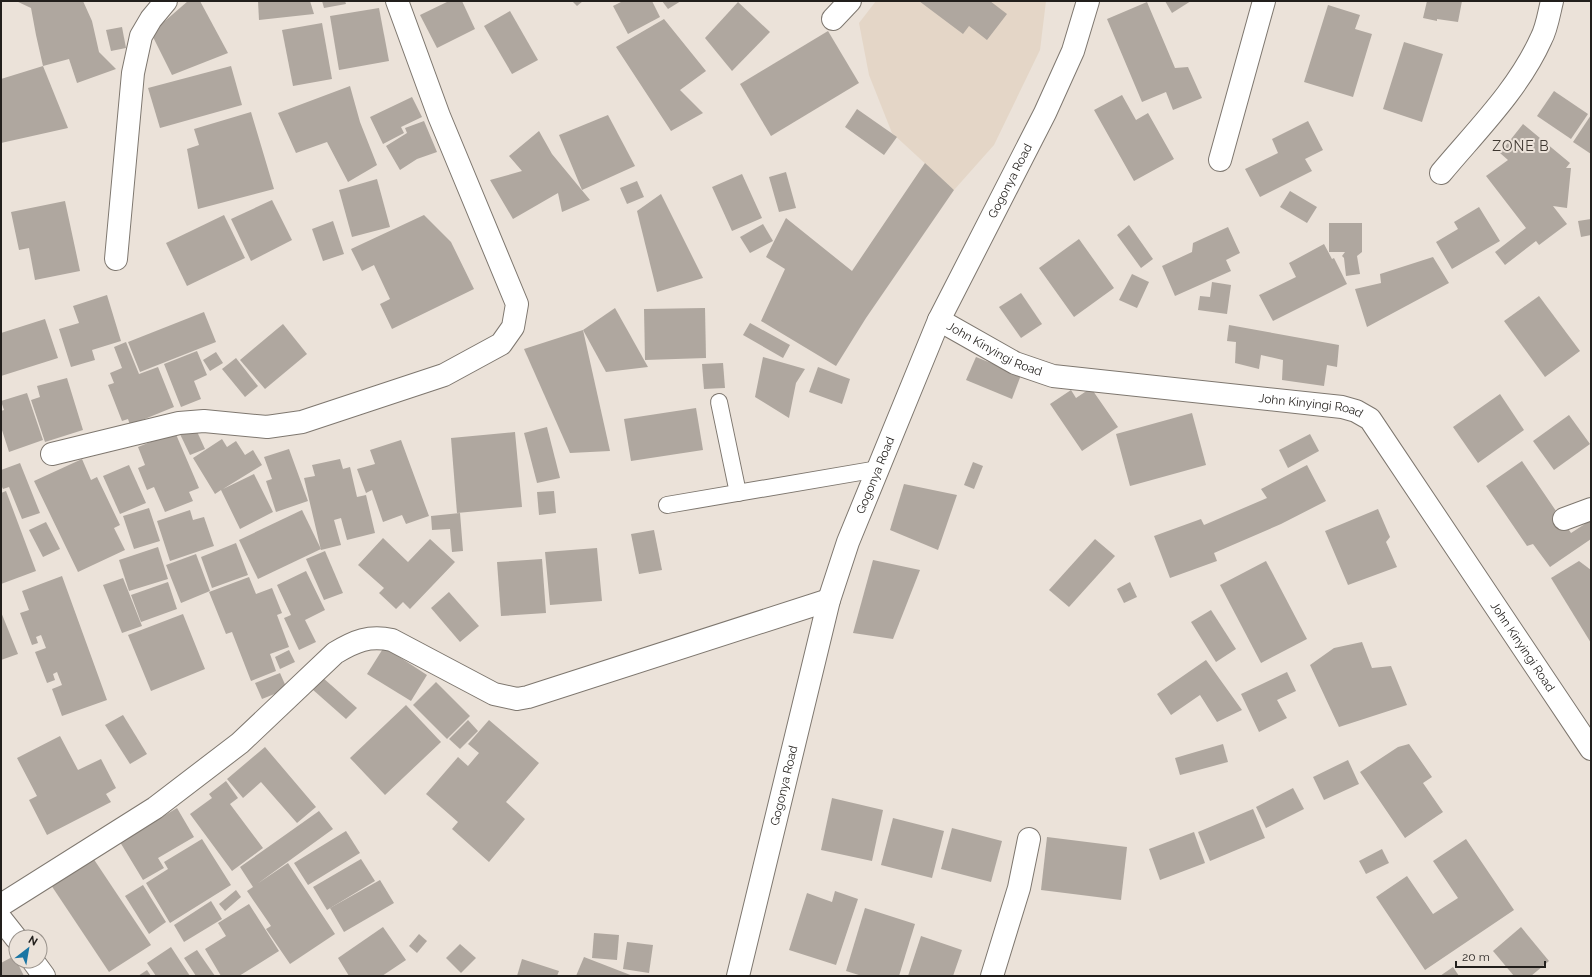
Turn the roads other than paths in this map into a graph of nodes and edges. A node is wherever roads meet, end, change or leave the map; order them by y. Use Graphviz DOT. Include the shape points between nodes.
graph roads {
  1 [pos="166,1"];
  2 [pos="397,1"];
  3 [pos="850,1"];
  4 [pos="1088,1"];
  5 [pos="1264,1"];
  6 [pos="1552,1"];
  7 [pos="833,19"];
  8 [pos="1220,160"];
  9 [pos="1441,173"];
  10 [pos="116,258"];
  11 [pos="939,320"];
  12 [pos="719,402"];
  13 [pos="52,454"];
  14 [pos="878,469"];
  15 [pos="738,493"];
  16 [pos="667,505"];
  17 [pos="1591,509"];
  18 [pos="1564,519"];
  19 [pos="828,600"];
  20 [pos="1591,749"];
  21 [pos="1029,838"];
  22 [pos="1,905"];
  23 [pos="1,919"];
  24 [pos="9,929"];
  25 [pos="738,976"];
  26 [pos="992,976"];
  1 -- 10 [label="street" via="141,36 133,74"];
  2 -- 13 [label="street" via="439,116 517,304 513,327 501,344 444,375 302,422 267,427 204,420 179,423"];
  3 -- 7 [label="street"];
  4 -- 11 [label="street, Gogonya Road" via="1073,51 1045,113"];
  5 -- 8 [label="street"];
  6 -- 9 [label="street" via="1542,38 1528,64 1509,92"];
  11 -- 14 [label="street, Gogonya Road"];
  11 -- 20 [label="street, John Kinyingi Road" via="1015,363 1053,376 1342,407 1370,419"];
  12 -- 15 [label="lane"];
  14 -- 15 [label="lane"];
  14 -- 19 [label="street, Gogonya Road"];
  15 -- 16 [label="lane"];
  17 -- 18 [label="street"];
  19 -- 22 [label="street" via="517,699 494,694 392,640 380,637 366,639 335,653 240,743 155,808"];
  19 -- 25 [label="street, Gogonya Road"];
  21 -- 26 [label="street" via="1019,888"];
  23 -- 24 [label="street"];
}
